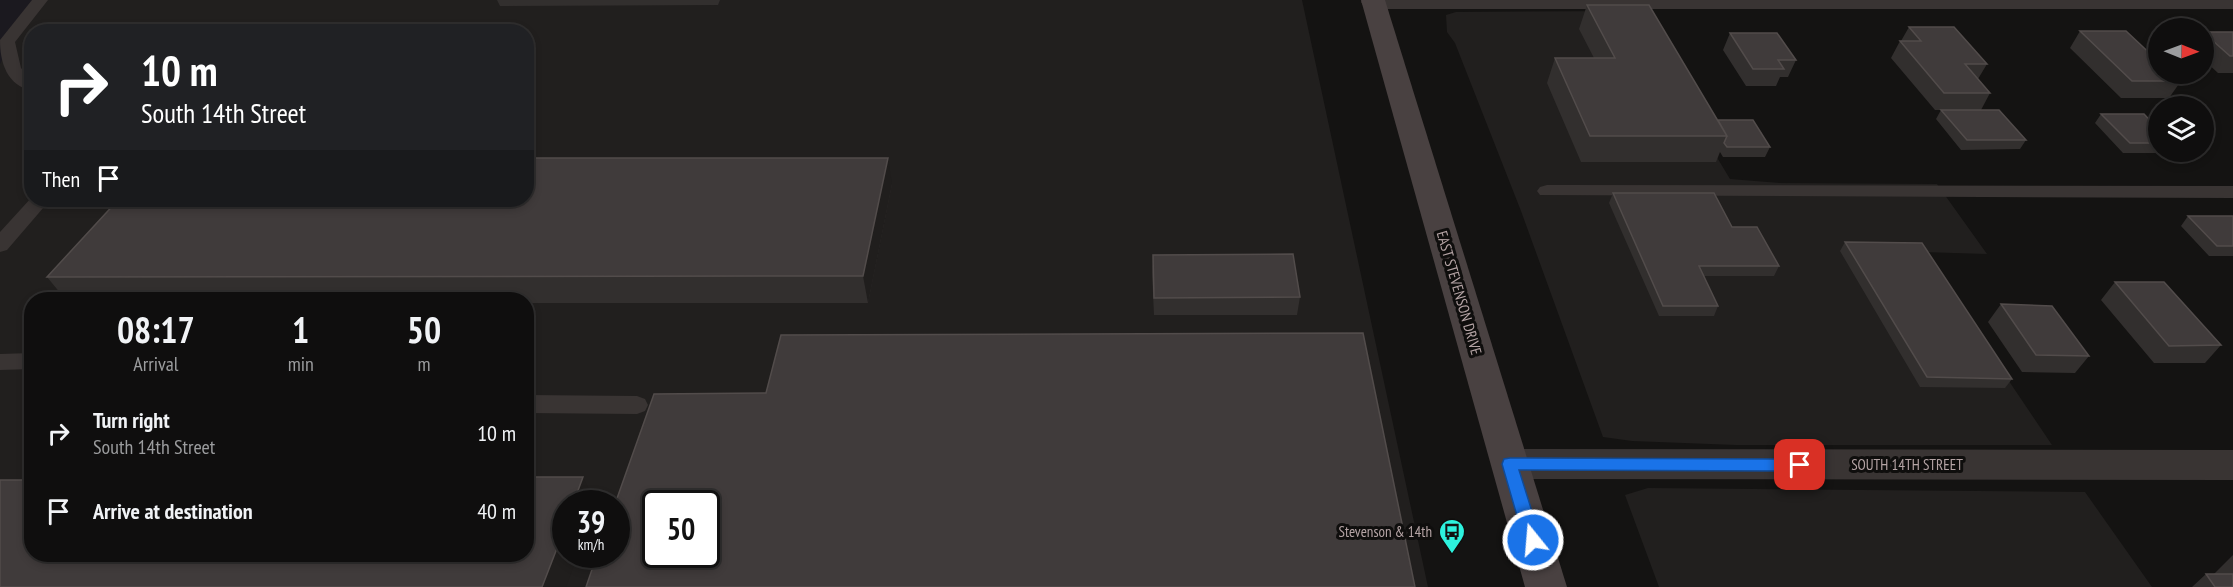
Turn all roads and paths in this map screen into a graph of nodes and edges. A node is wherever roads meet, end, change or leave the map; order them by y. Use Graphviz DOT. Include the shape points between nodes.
graph roads {
  1 [pos="40,0"];
  2 [pos="1373,1"];
  3 [pos="2233,2"];
  4 [pos="24,84"];
  5 [pos="1547,190"];
  6 [pos="2233,192"];
  7 [pos="34,207"];
  8 [pos="0,244"];
  9 [pos="0,362"];
  10 [pos="24,362"];
  11 [pos="534,404"];
  12 [pos="637,405"];
  13 [pos="1510,464"];
  14 [pos="2233,465"];
  15 [pos="1546,587"];
  1 -- 4 [label="lane" via="8,42 9,64"];
  2 -- 3 [label="street"];
  2 -- 13 [label="main road, EAST STEVENSON DRIVE"];
  5 -- 6 [label="lane"];
  7 -- 8 [label="lane"];
  9 -- 10 [label="lane"];
  11 -- 12 [label="lane"];
  13 -- 14 [label="street, SOUTH 14TH STREET"];
  13 -- 15 [label="main road, EAST STEVENSON DRIVE"];
}
